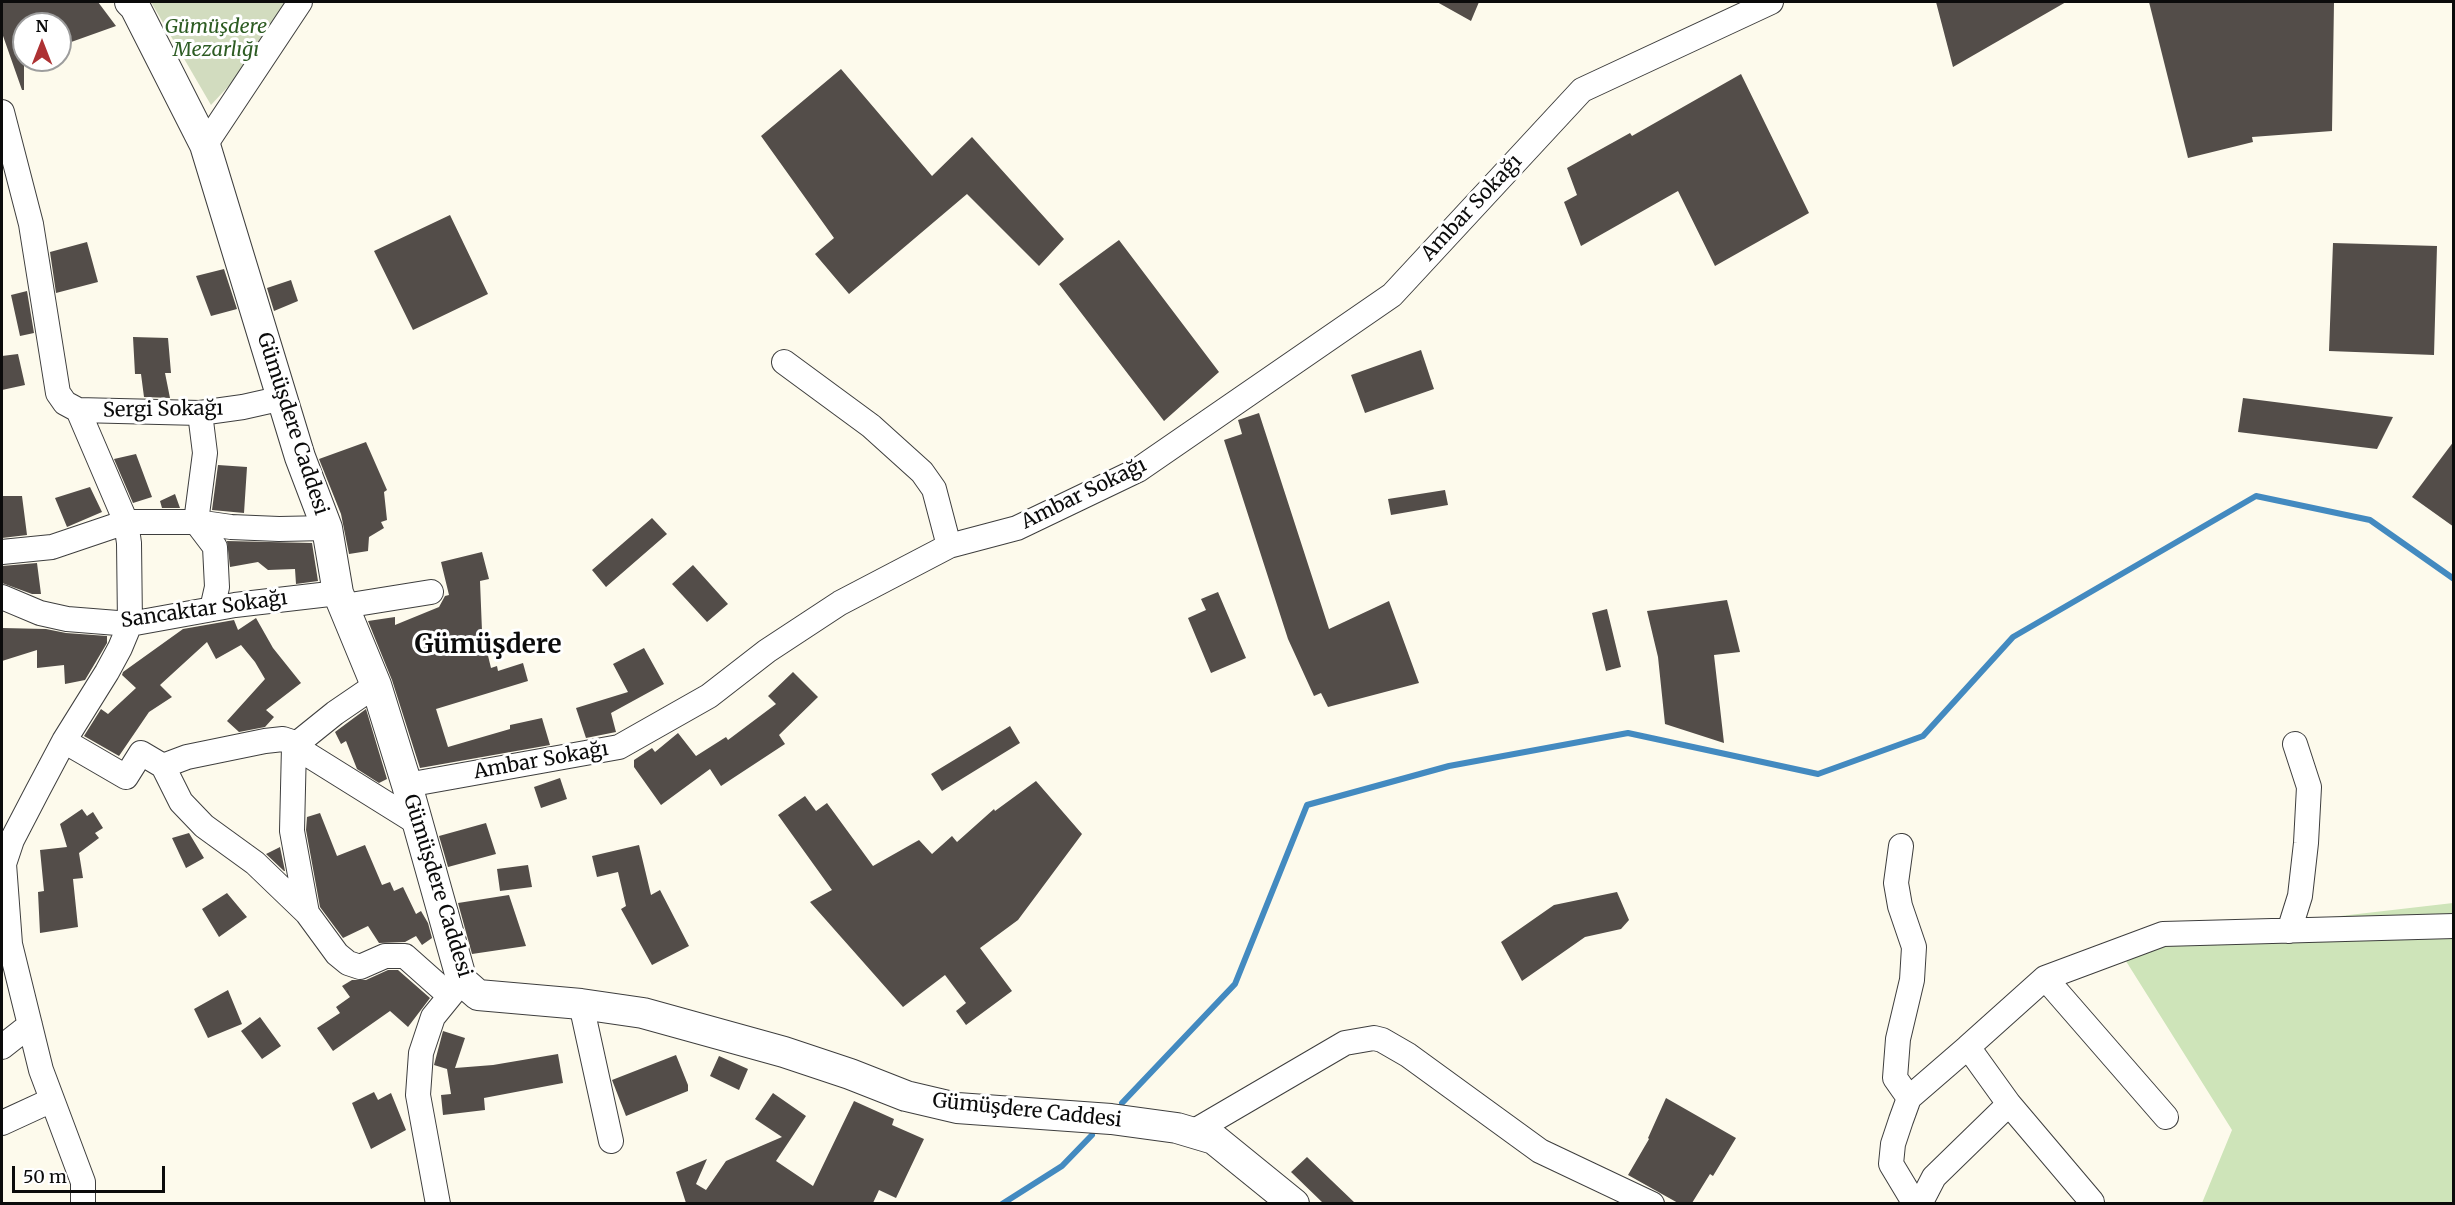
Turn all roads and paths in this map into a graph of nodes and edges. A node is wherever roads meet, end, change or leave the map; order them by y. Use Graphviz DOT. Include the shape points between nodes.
graph roads {
  1 [pos="130,2"];
  2 [pos="300,2"];
  3 [pos="1772,2"];
  4 [pos="2,112"];
  5 [pos="205,145"];
  6 [pos="784,362"];
  7 [pos="283,398"];
  8 [pos="78,410"];
  9 [pos="200,413"];
  10 [pos="126,522"];
  11 [pos="196,522"];
  12 [pos="327,528"];
  13 [pos="949,546"];
  14 [pos="2,552"];
  15 [pos="431,592"];
  16 [pos="2,597"];
  17 [pos="341,599"];
  18 [pos="212,609"];
  19 [pos="130,624"];
  20 [pos="376,685"];
  21 [pos="64,741"];
  22 [pos="2295,744"];
  23 [pos="294,746"];
  24 [pos="163,766"];
  25 [pos="407,785"];
  26 [pos="419,824"];
  27 [pos="1901,846"];
  28 [pos="3,864"];
  29 [pos="307,913"];
  30 [pos="2454,926"];
  31 [pos="2289,931"];
  32 [pos="2044,978"];
  33 [pos="456,989"];
  34 [pos="581,1004"];
  35 [pos="30,1025"];
  36 [pos="2,1047"];
  37 [pos="1968,1047"];
  38 [pos="1909,1098"];
  39 [pos="52,1100"];
  40 [pos="2009,1104"];
  41 [pos="2166,1117"];
  42 [pos="2,1123"];
  43 [pos="1191,1133"];
  44 [pos="611,1141"];
  45 [pos="2092,1202"];
  46 [pos="83,1203"];
  47 [pos="438,1203"];
  48 [pos="1294,1203"];
  49 [pos="1652,1203"];
  50 [pos="1918,1203"];
  1 -- 5 [label="street, Gümüşdere Caddesi"];
  2 -- 5 [label="street"];
  3 -- 13 [label="street, Ambar Sokağı" via="1582,90 1392,295 1138,470 1017,528"];
  4 -- 8 [label="street" via="37,254 58,393 65,403"];
  5 -- 7 [label="street, Gümüşdere Caddesi"];
  6 -- 13 [label="street" via="871,426 922,472 934,489"];
  7 -- 9 [label="street, Sergi Sokağı"];
  7 -- 12 [label="street, Gümüşdere Caddesi"];
  8 -- 9 [label="street, Sergi Sokağı"];
  8 -- 10 [label="street"];
  9 -- 11 [label="street" via="205,453"];
  10 -- 11 [label="street"];
  10 -- 14 [label="street" via="52,547"];
  10 -- 19 [label="street"];
  11 -- 12 [label="street" via="231,527"];
  11 -- 18 [label="street" via="215,547 217,587"];
  12 -- 17 [label="street, Gümüşdere Caddesi"];
  13 -- 25 [label="street, Ambar Sokağı" via="840,603 767,651 709,696 619,747"];
  15 -- 17 [label="street, Sancaktar Sokağı"];
  16 -- 19 [label="street, Sancaktar Sokağı" via="67,619"];
  17 -- 18 [label="street, Sancaktar Sokağı"];
  17 -- 20 [label="street, Gümüşdere Caddesi"];
  18 -- 19 [label="street, Sancaktar Sokağı"];
  19 -- 21 [label="street" via="120,648"];
  20 -- 23 [label="street"];
  20 -- 25 [label="street, Gümüşdere Caddesi"];
  21 -- 24 [label="street" via="126,777 141,753"];
  21 -- 28 [label="street"];
  22 -- 31 [label="street" via="2309,787 2300,896"];
  23 -- 24 [label="street" via="283,740 265,741 187,757"];
  23 -- 26 [label="street"];
  23 -- 29 [label="street" via="292,831"];
  24 -- 29 [label="street" via="181,802 204,826 255,862"];
  25 -- 26 [label="street, Gümüşdere Caddesi"];
  26 -- 33 [label="street, Gümüşdere Caddesi"];
  27 -- 38 [label="street" via="1896,882 1914,946 1895,1078"];
  28 -- 35 [label="street" via="10,944"];
  29 -- 33 [label="street" via="348,963 360,967 385,956 405,956"];
  30 -- 31 [label="street"];
  31 -- 32 [label="street" via="2163,934"];
  32 -- 37 [label="street"];
  32 -- 41 [label="street"];
  33 -- 34 [label="street, Gümüşdere Caddesi" via="478,995"];
  33 -- 47 [label="street" via="433,1017 421,1053 418,1095"];
  34 -- 43 [label="street, Gümüşdere Caddesi" via="643,1013 706,1029 850,1074 906,1096 957,1108 1111,1119"];
  34 -- 44 [label="street"];
  35 -- 36 [label="street"];
  35 -- 39 [label="street"];
  37 -- 38 [label="street"];
  37 -- 40 [label="street"];
  38 -- 50 [label="street" via="1893,1144 1891,1164"];
  39 -- 42 [label="street"];
  39 -- 46 [label="street" via="83,1182"];
  40 -- 45 [label="street"];
  40 -- 50 [label="street" via="1934,1177"];
  43 -- 48 [label="street, Gümüşdere Caddesi" via="1214,1139"];
  43 -- 49 [label="street" via="1345,1043 1374,1038 1408,1055 1540,1150"];
}
